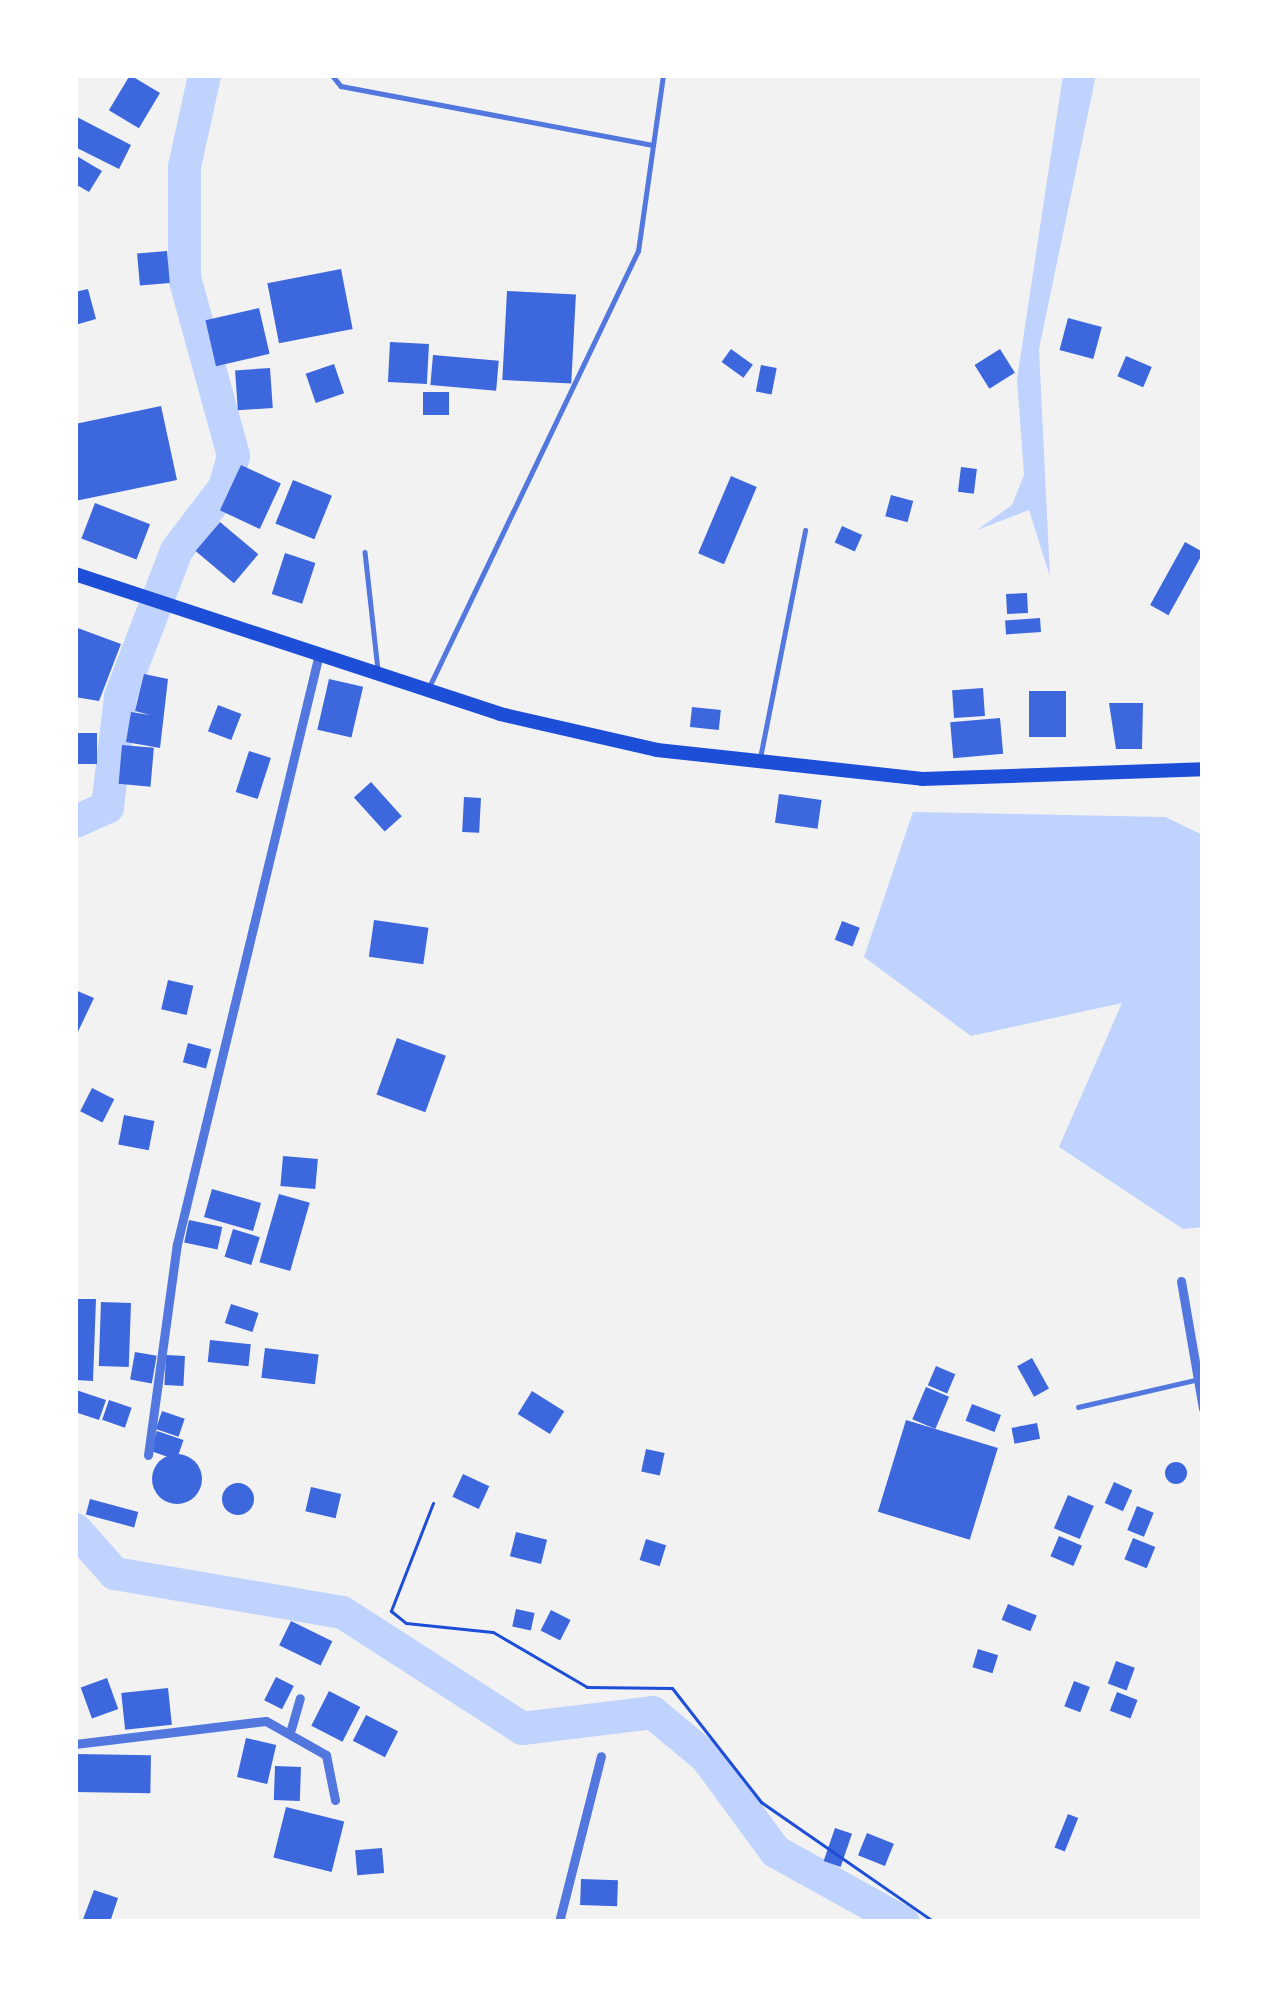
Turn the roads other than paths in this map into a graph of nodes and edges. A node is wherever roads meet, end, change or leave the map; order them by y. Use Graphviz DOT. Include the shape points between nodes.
graph roads {
  1 [pos="332,75"];
  2 [pos="663,75"];
  3 [pos="652,145"];
  4 [pos="805,530"];
  5 [pos="365,552"];
  6 [pos="75,574"];
  7 [pos="319,654"];
  8 [pos="379,675"];
  9 [pos="428,691"];
  10 [pos="759,764"];
  11 [pos="1203,769"];
  12 [pos="1180,1281"];
  13 [pos="1200,1378"];
  14 [pos="1078,1407"];
  15 [pos="1203,1408"];
  16 [pos="148,1454"];
  17 [pos="300,1698"];
  18 [pos="291,1730"];
  19 [pos="75,1744"];
  20 [pos="602,1756"];
  21 [pos="335,1800"];
  22 [pos="559,1922"];
  1 -- 3 [label="lane" via="341,86"];
  2 -- 3 [label="lane"];
  3 -- 9 [label="lane" via="638,251"];
  4 -- 10 [label="lane"];
  5 -- 8 [label="lane"];
  6 -- 7 [label="main road"];
  7 -- 8 [label="main road"];
  7 -- 16 [label="street" via="177,1244"];
  8 -- 9 [label="main road"];
  9 -- 10 [label="main road"];
  10 -- 11 [label="main road" via="946,779"];
  12 -- 13 [label="street"];
  13 -- 14 [label="lane"];
  13 -- 15 [label="street"];
  17 -- 18 [label="street"];
  18 -- 19 [label="street" via="247,1718"];
  18 -- 21 [label="street" via="326,1755"];
  20 -- 22 [label="street"];
}
